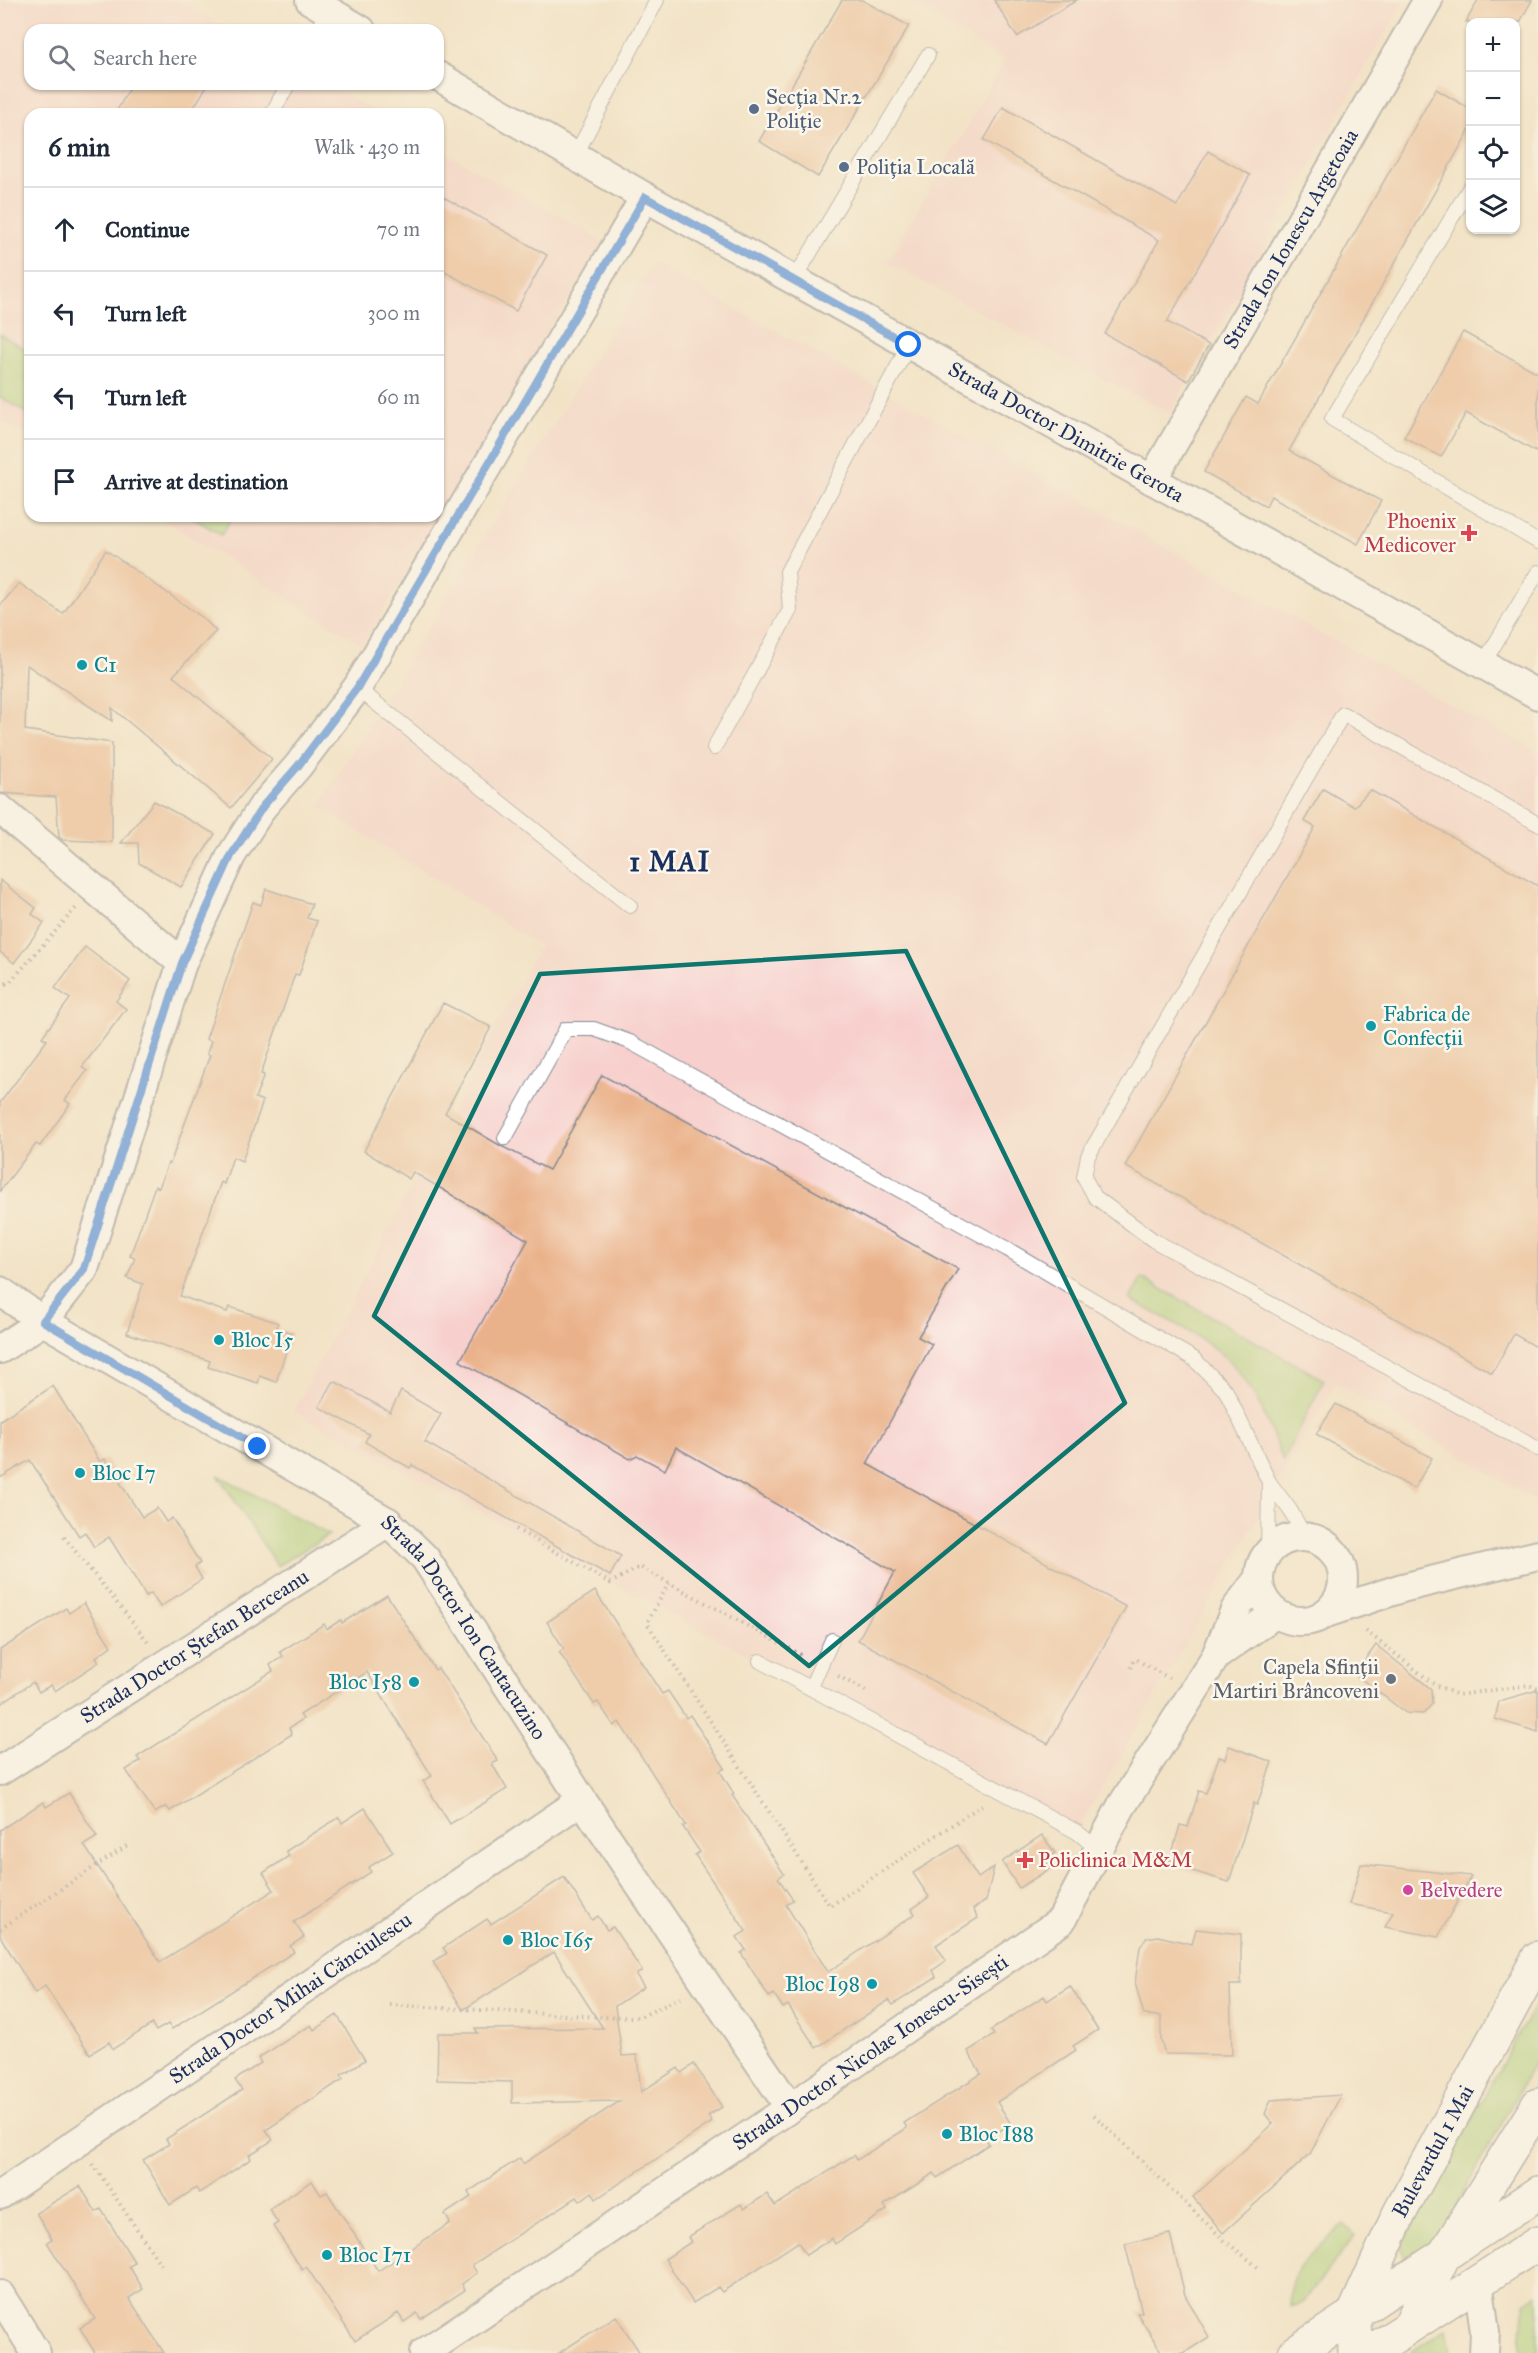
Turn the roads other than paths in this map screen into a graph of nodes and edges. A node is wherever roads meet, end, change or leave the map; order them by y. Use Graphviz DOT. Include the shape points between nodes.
graph roads {
  1 [pos="657,0"];
  2 [pos="1428,0"];
  3 [pos="318,14"];
  4 [pos="345,24"];
  5 [pos="928,55"];
  6 [pos="444,79"];
  7 [pos="285,90"];
  8 [pos="275,108"];
  9 [pos="575,156"];
  10 [pos="1466,194"];
  11 [pos="645,197"];
  12 [pos="794,280"];
  13 [pos="909,345"];
  14 [pos="1152,480"];
  15 [pos="1538,542"];
  16 [pos="1538,572"];
  17 [pos="1483,664"];
  18 [pos="357,688"];
  19 [pos="1538,695"];
  20 [pos="714,748"];
  21 [pos="0,809"];
  22 [pos="1538,824"];
  23 [pos="630,906"];
  24 [pos="182,963"];
  25 [pos="505,1138"];
  26 [pos="0,1291"];
  27 [pos="43,1321"];
  28 [pos="0,1349"];
  29 [pos="1538,1449"];
  30 [pos="1269,1482"];
  31 [pos="388,1522"];
  32 [pos="1305,1537"];
  33 [pos="1538,1555"];
  34 [pos="1263,1565"];
  35 [pos="1343,1578"];
  36 [pos="1402,1588"];
  37 [pos="1276,1613"];
  38 [pos="1320,1616"];
  39 [pos="832,1640"];
  40 [pos="1216,1656"];
  41 [pos="760,1661"];
  42 [pos="811,1687"];
  43 [pos="0,1770"];
  44 [pos="582,1800"];
  45 [pos="1098,1849"];
  46 [pos="1538,1958"];
  47 [pos="1538,2105"];
  48 [pos="790,2108"];
  49 [pos="1538,2193"];
  50 [pos="0,2195"];
  51 [pos="1538,2243"];
  52 [pos="1444,2255"];
  53 [pos="1478,2281"];
  54 [pos="0,2295"];
  55 [pos="1354,2314"];
  56 [pos="1410,2325"];
  57 [pos="36,2353"];
  58 [pos="424,2353"];
  59 [pos="1295,2353"];
  60 [pos="1355,2353"];
  61 [pos="1369,2353"];
  62 [pos="1484,2353"];
  1 -- 9 [label="lane"];
  2 -- 14 [label="street, Strada Ion Ionescu Argetoaia"];
  3 -- 4 [label="street"];
  5 -- 12 [label="lane"];
  6 -- 9 [label="street, Strada Doctor Dimitrie Gerota"];
  7 -- 8 [label="lane"];
  9 -- 11 [label="street, Strada Doctor Dimitrie Gerota"];
  10 -- 15 [label="lane" via="1332,419"];
  11 -- 12 [label="street, Strada Doctor Dimitrie Gerota"];
  11 -- 18 [label="street"];
  12 -- 13 [label="street, Strada Doctor Dimitrie Gerota"];
  13 -- 14 [label="street, Strada Doctor Dimitrie Gerota"];
  13 -- 20 [label="lane" via="787,572 790,610"];
  14 -- 17 [label="street, Strada Doctor Dimitrie Gerota"];
  16 -- 17 [label="lane"];
  17 -- 19 [label="street, Strada Doctor Dimitrie Gerota"];
  18 -- 23 [label="lane"];
  18 -- 24 [label="street" via="263,806 231,856"];
  21 -- 24 [label="street"];
  22 -- 29 [label="lane" via="1343,714 1088,1156 1084,1177 1095,1197 1154,1240"];
  24 -- 27 [label="street" via="84,1269"];
  25 -- 30 [label="lane" via="566,1029 594,1029 630,1042 1007,1249 1194,1359 1226,1391"];
  26 -- 27 [label="street, Strada Doctor Ion Cantacuzino"];
  27 -- 28 [label="street"];
  27 -- 31 [label="street, Strada Doctor Ion Cantacuzino"];
  30 -- 32 [label="lane"];
  30 -- 34 [label="lane"];
  31 -- 43 [label="street, Strada Doctor Ștefan Berceanu"];
  31 -- 44 [label="street, Strada Doctor Ion Cantacuzino" via="425,1558"];
  32 -- 34 [label="street" via="1284,1541"];
  32 -- 35 [label="street" via="1320,1541 1332,1551"];
  33 -- 36 [label="street"];
  34 -- 37 [label="street" via="1267,1604"];
  34 -- 40 [label="street, Strada Doctor Nicolae Ionescu-Sisești" via="1235,1610"];
  35 -- 36 [label="street"];
  35 -- 38 [label="street" via="1341,1591"];
  36 -- 38 [label="street"];
  37 -- 38 [label="street" via="1288,1619"];
  37 -- 40 [label="street, Strada Doctor Nicolae Ionescu-Sisești"];
  39 -- 42 [label="lane"];
  40 -- 45 [label="street, Strada Doctor Nicolae Ionescu-Sisești"];
  41 -- 42 [label="lane"];
  42 -- 45 [label="lane" via="1077,1832"];
  44 -- 48 [label="street, Strada Doctor Ion Cantacuzino"];
  44 -- 50 [label="street, Strada Doctor Mihai Cănciulescu"];
  45 -- 48 [label="street, Strada Doctor Nicolae Ionescu-Sisești" via="1061,1921"];
  46 -- 55 [label="main road, Bulevardul 1 Mai" via="1400,2214"];
  47 -- 52 [label="main road"];
  48 -- 58 [label="street, Strada Doctor Nicolae Ionescu-Sisești"];
  49 -- 52 [label="main road"];
  51 -- 53 [label="main road"];
  52 -- 55 [label="main road"];
  52 -- 56 [label="main road"];
  53 -- 56 [label="main road"];
  53 -- 62 [label="street"];
  54 -- 57 [label="street"];
  55 -- 59 [label="main road"];
  55 -- 60 [label="main road, Bulevardul 1 Mai"];
  56 -- 61 [label="main road"];
}
